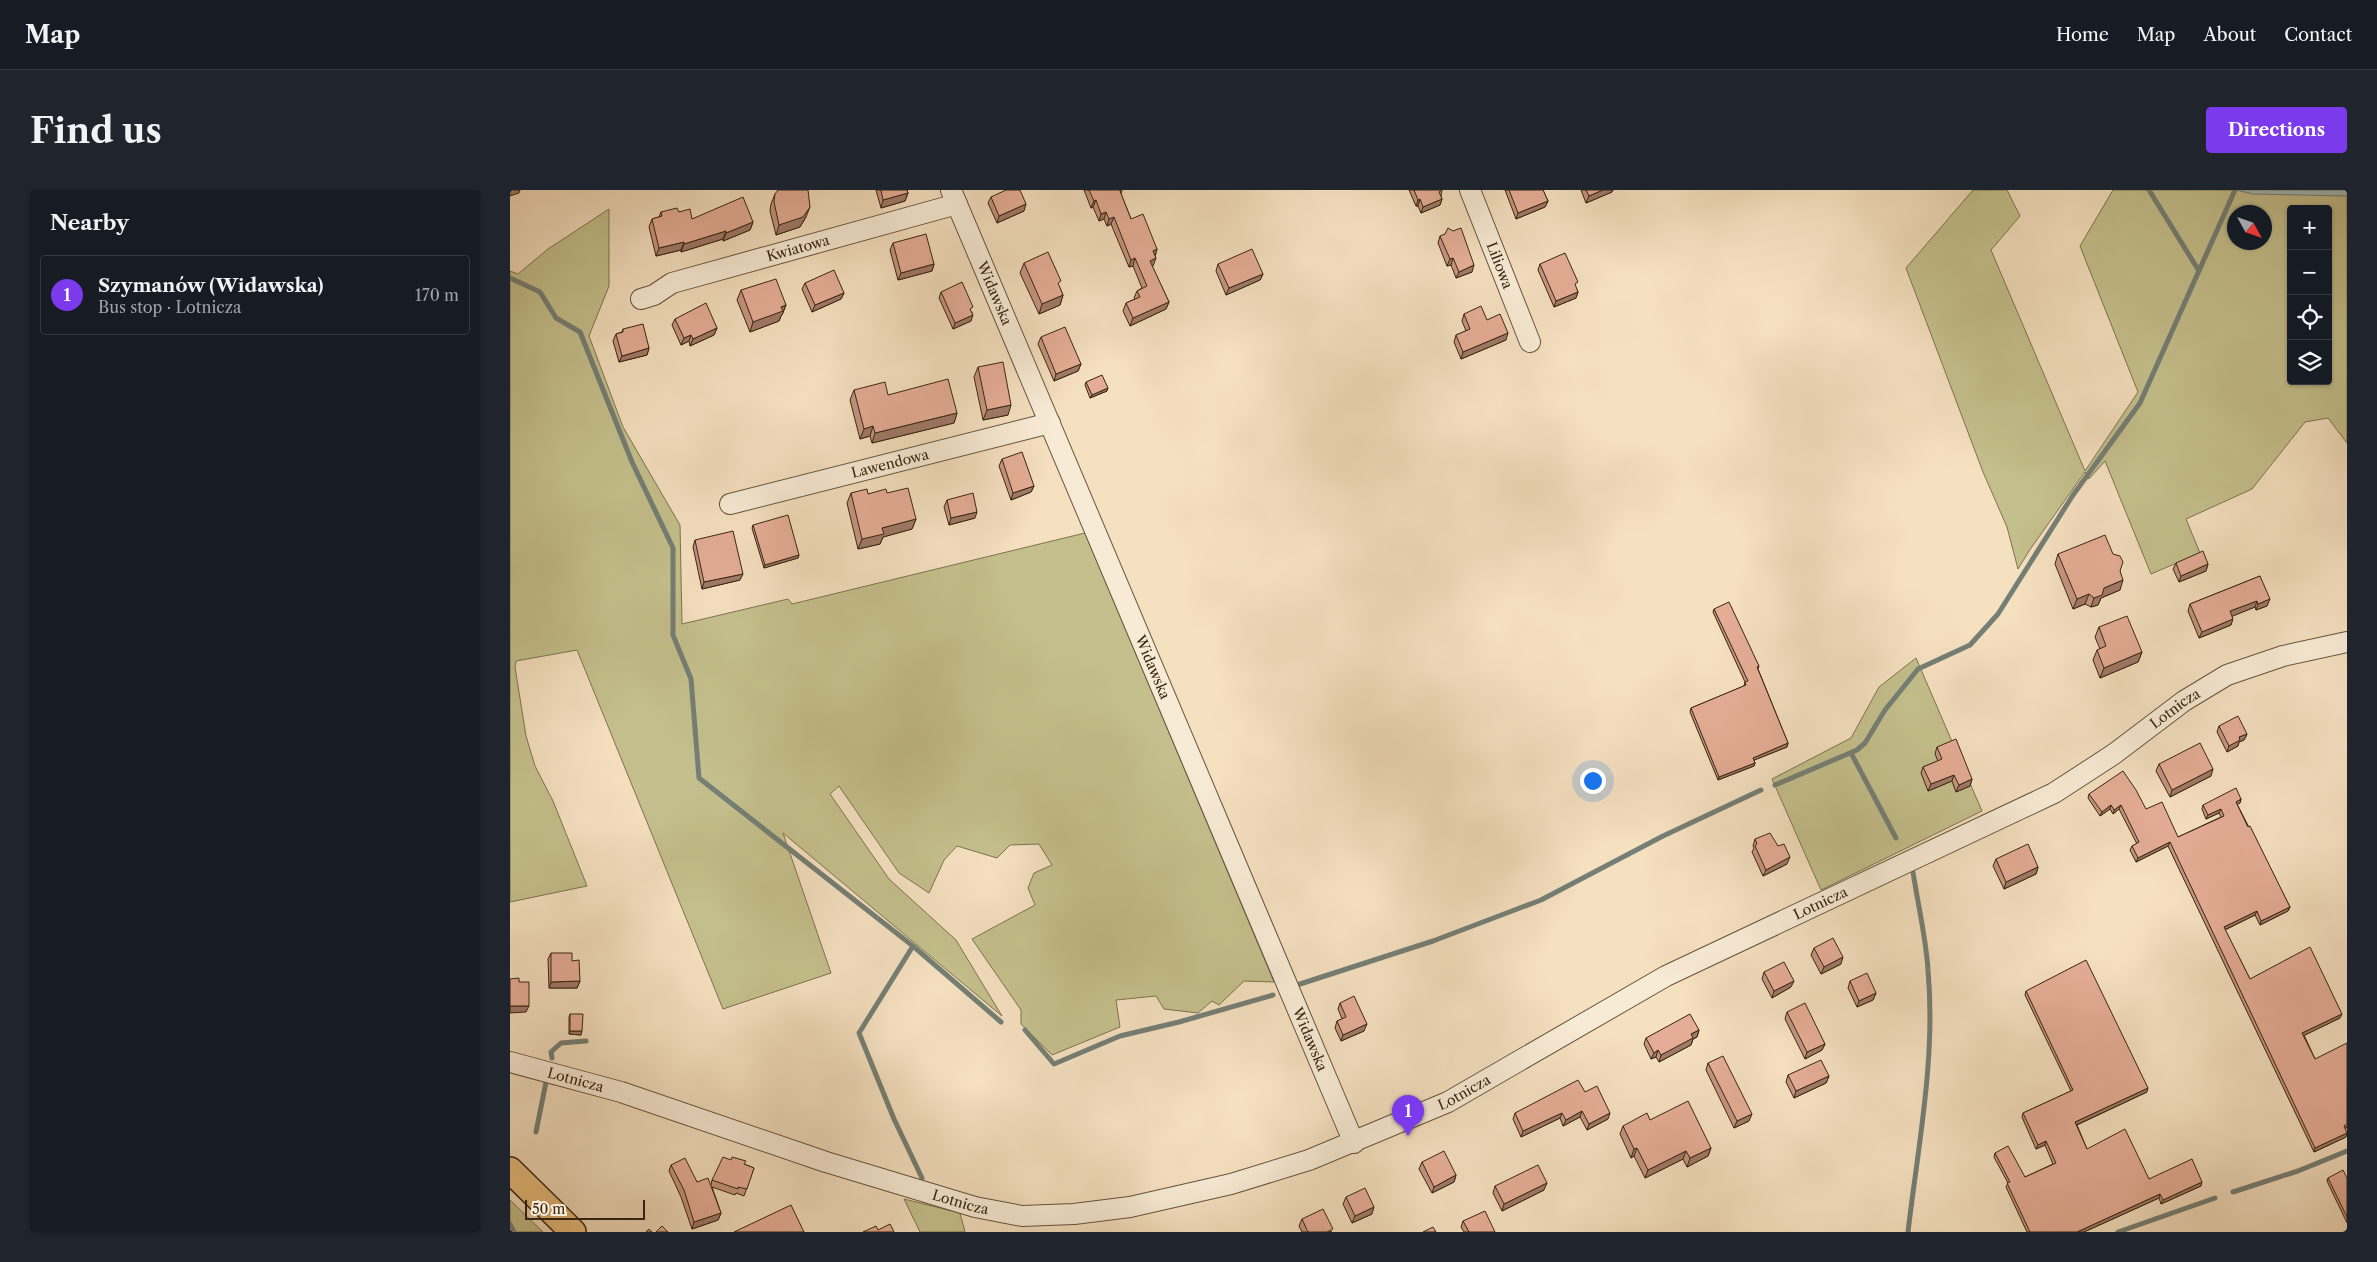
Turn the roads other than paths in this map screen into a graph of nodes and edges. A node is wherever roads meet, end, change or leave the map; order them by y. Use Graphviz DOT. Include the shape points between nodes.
graph roads {
  1 [pos="1470,190"];
  2 [pos="954,197"];
  3 [pos="641,299"];
  4 [pos="1530,342"];
  5 [pos="1050,423"];
  6 [pos="730,504"];
  7 [pos="2347,642"];
  8 [pos="510,1062"];
  9 [pos="1354,1143"];
  10 [pos="510,1170"];
  11 [pos="573,1232"];
  1 -- 4 [label="street, Liliowa"];
  2 -- 3 [label="street, Kwiatowa" via="672,283"];
  2 -- 5 [label="street, Widawska"];
  5 -- 6 [label="street, Lawendowa"];
  5 -- 9 [label="street, Widawska"];
  7 -- 9 [label="street, Lotnicza" via="2283,656 2227,675 2184,701 2114,754 2054,793 1666,976 1448,1102"];
  8 -- 9 [label="street, Lotnicza" via="621,1092 826,1162 975,1207 1022,1216 1074,1214 1149,1203 1231,1184"];
  10 -- 11 [label="main road"];
}
